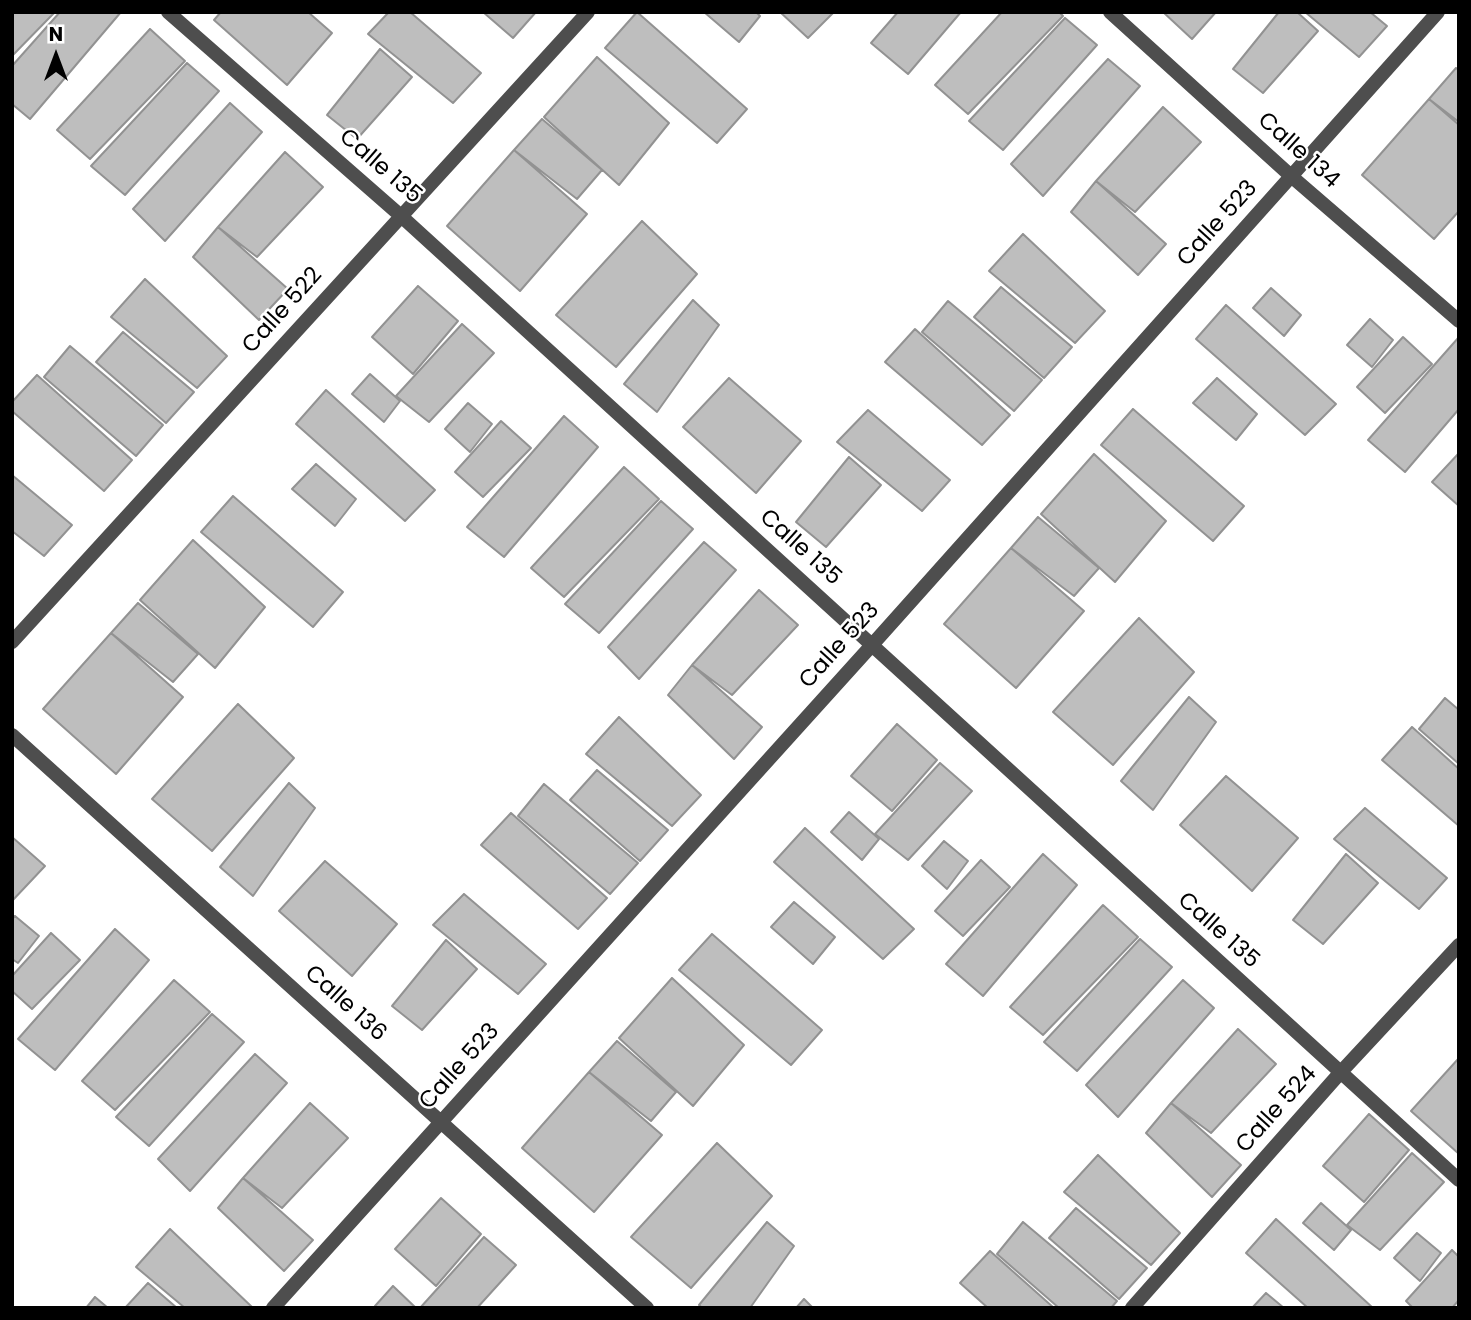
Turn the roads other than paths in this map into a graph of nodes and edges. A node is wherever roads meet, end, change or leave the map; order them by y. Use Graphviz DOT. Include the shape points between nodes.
graph roads {
  1 [pos="168,12"];
  2 [pos="588,12"];
  3 [pos="1110,12"];
  4 [pos="1438,12"];
  5 [pos="1291,176"];
  6 [pos="401,216"];
  7 [pos="1459,321"];
  8 [pos="12,642"];
  9 [pos="872,645"];
  10 [pos="12,735"];
  11 [pos="1459,945"];
  12 [pos="1340,1073"];
  13 [pos="440,1122"];
  14 [pos="1459,1180"];
  15 [pos="273,1308"];
  16 [pos="647,1308"];
  17 [pos="1132,1308"];
  1 -- 6 [label="street, Calle 135"];
  2 -- 6 [label="street, Calle 522"];
  3 -- 5 [label="street, Calle 134"];
  4 -- 5 [label="street, Calle 523"];
  5 -- 7 [label="street, Calle 134"];
  5 -- 9 [label="street, Calle 523"];
  6 -- 8 [label="street, Calle 522"];
  6 -- 9 [label="street, Calle 135"];
  9 -- 12 [label="street, Calle 135"];
  9 -- 13 [label="street, Calle 523"];
  10 -- 13 [label="street, Calle 136"];
  11 -- 12 [label="street, Calle 524"];
  12 -- 14 [label="street, Calle 135"];
  12 -- 17 [label="street, Calle 524"];
  13 -- 15 [label="street, Calle 523"];
  13 -- 16 [label="street, Calle 136"];
}
